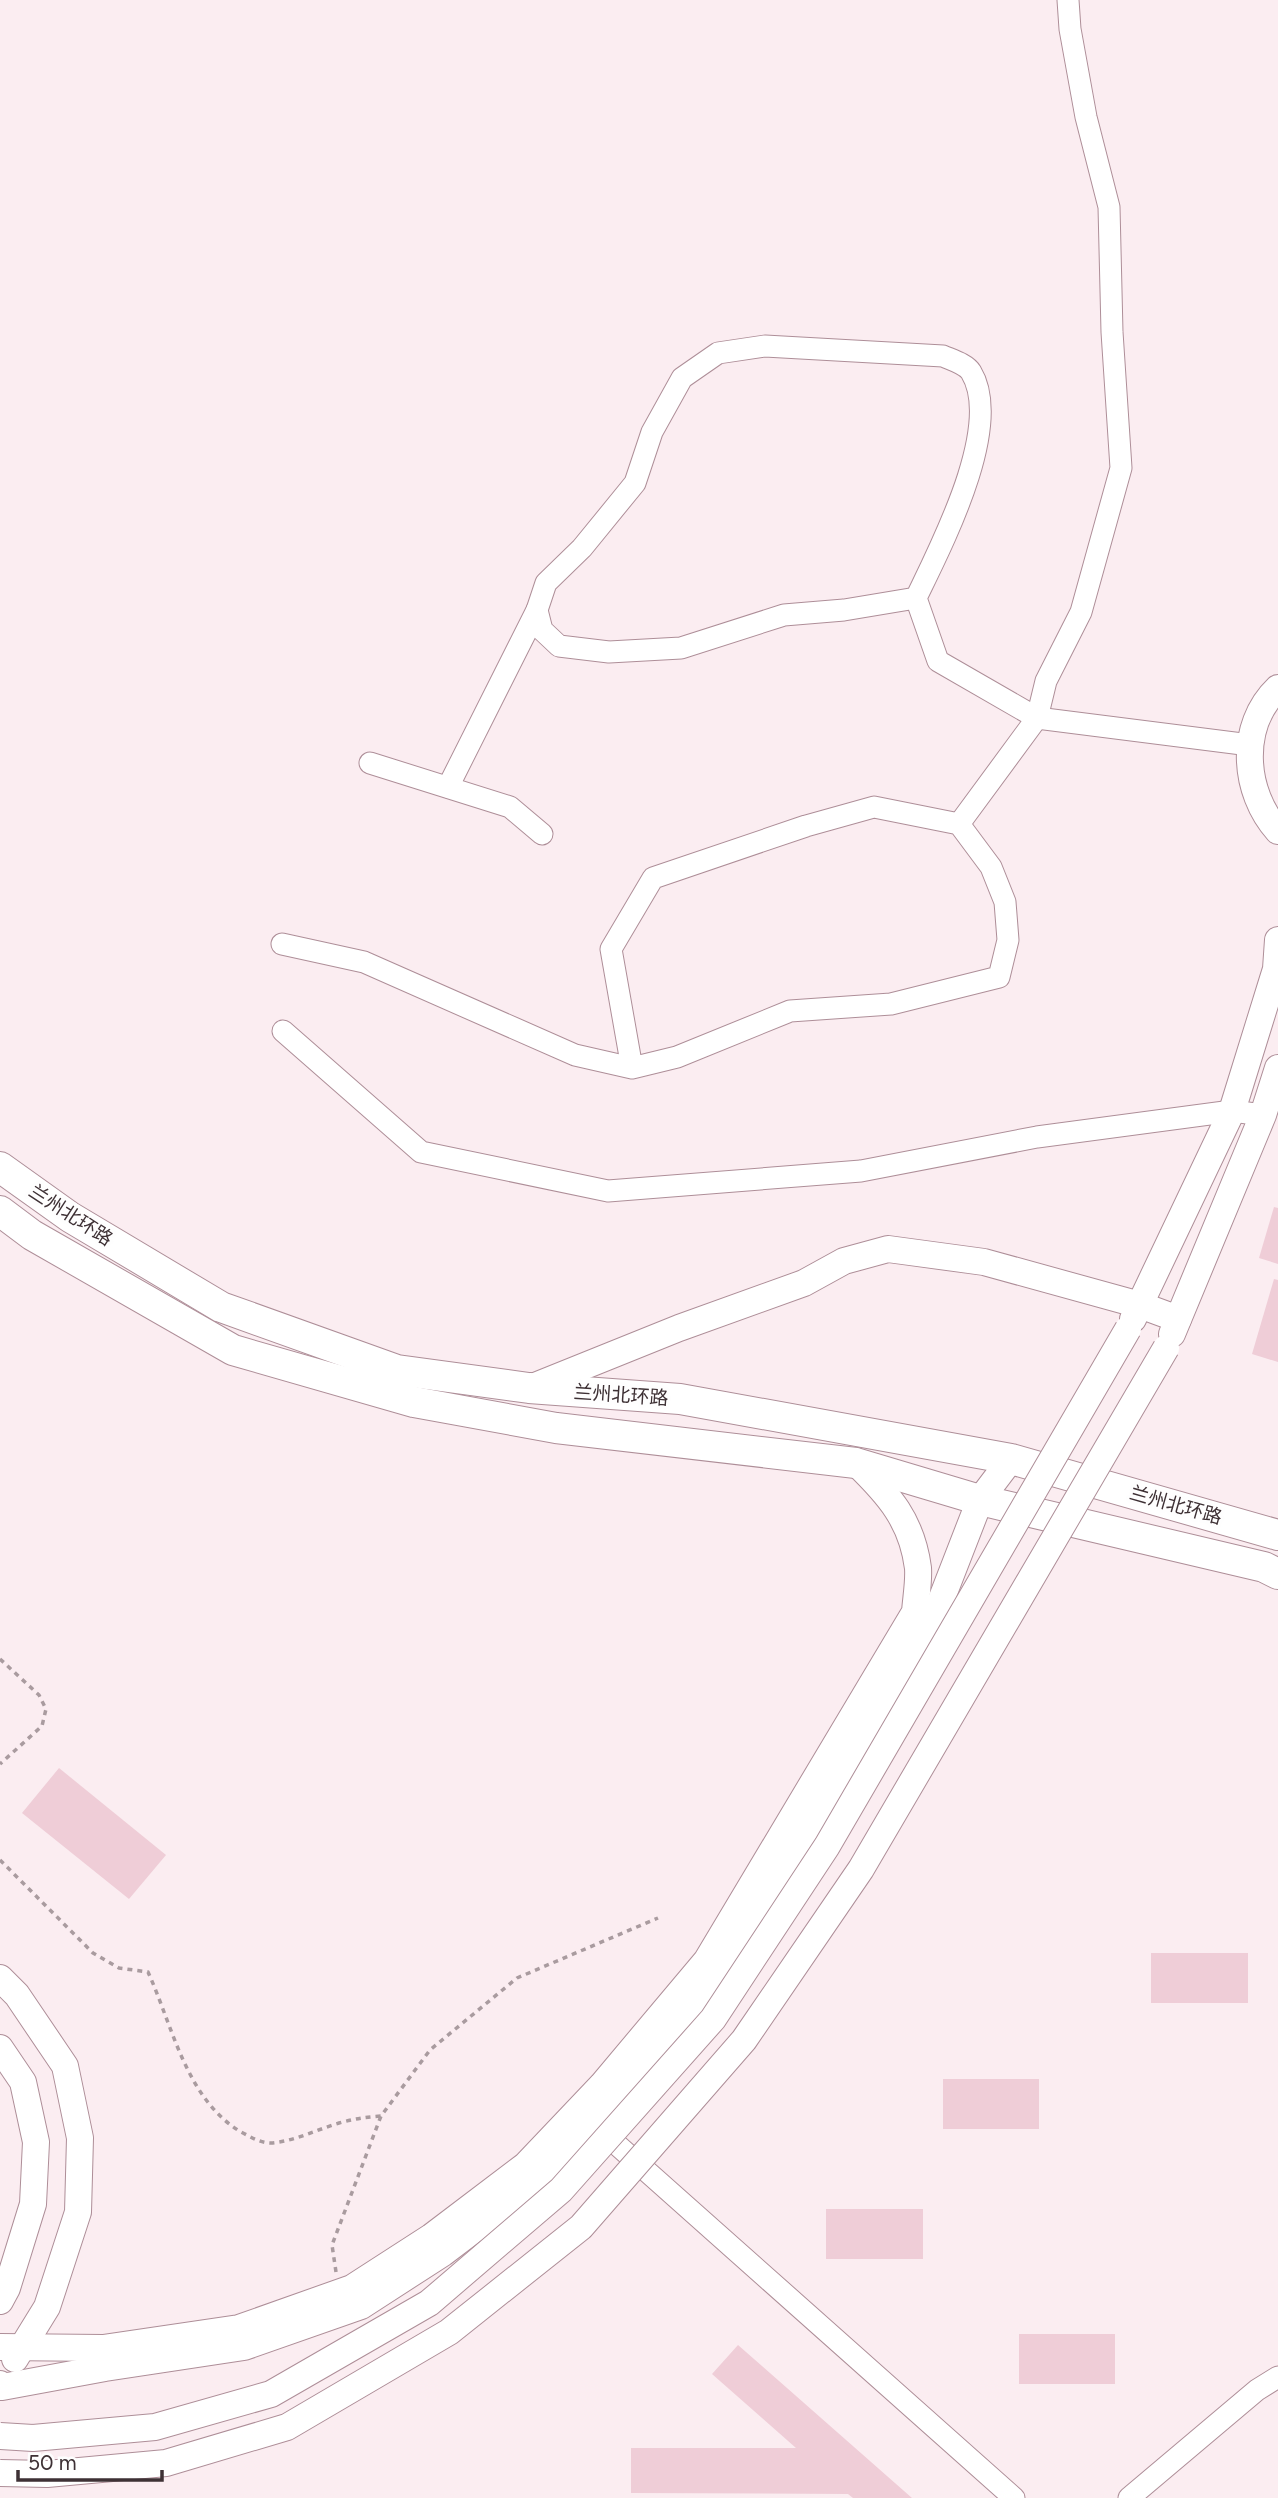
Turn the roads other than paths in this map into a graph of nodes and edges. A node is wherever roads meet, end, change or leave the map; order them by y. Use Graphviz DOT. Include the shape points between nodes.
graph roads {
  1 [pos="1068,0"];
  2 [pos="916,597"];
  3 [pos="537,610"];
  4 [pos="1278,688"];
  5 [pos="1037,718"];
  6 [pos="1250,745"];
  7 [pos="370,763"];
  8 [pos="448,787"];
  9 [pos="960,824"];
  10 [pos="1278,831"];
  11 [pos="542,834"];
  12 [pos="1278,940"];
  13 [pos="282,944"];
  14 [pos="283,1031"];
  15 [pos="632,1068"];
  16 [pos="1278,1068"];
  17 [pos="1231,1111"];
  18 [pos="1263,1115"];
  19 [pos="0,1167"];
  20 [pos="0,1212"];
  21 [pos="1140,1305"];
  22 [pos="1178,1319"];
  23 [pos="529,1388"];
  24 [pos="1010,1458"];
  25 [pos="856,1463"];
  26 [pos="980,1500"];
  27 [pos="1278,1535"];
  28 [pos="1278,1574"];
  29 [pos="0,1978"];
  30 [pos="0,2048"];
  31 [pos="594,2123"];
  32 [pos="0,2301"];
  33 [pos="11,2346"];
  34 [pos="1278,2377"];
  35 [pos="1,2387"];
  36 [pos="0,2436"];
  37 [pos="0,2473"];
  38 [pos="1014,2498"];
  39 [pos="1129,2498"];
  1 -- 5 [label="street" via="1086,117 1109,207 1121,468 1081,612 1046,681"];
  2 -- 3 [label="street" via="784,615 681,648 609,652 559,646 542,630"];
  2 -- 3 [label="street" via="956,514 980,432 980,391 970,369 943,356 765,346 718,353 682,378 652,432 635,483 582,548 546,583"];
  2 -- 5 [label="street" via="937,661"];
  3 -- 8 [label="street"];
  4 -- 6 [label="main road" via="1258,718"];
  5 -- 6 [label="street"];
  5 -- 9 [label="street"];
  6 -- 10 [label="main road" via="1256,797"];
  7 -- 8 [label="street"];
  8 -- 11 [label="street" via="510,807"];
  9 -- 15 [label="street" via="874,807 653,878 611,949"];
  9 -- 15 [label="street" via="991,867 1005,902 1008,940 999,976 891,1004 790,1011 677,1057"];
  12 -- 17 [label="main road" via="1276,969"];
  13 -- 15 [label="street" via="363,962 575,1055"];
  14 -- 17 [label="street" via="421,1152 608,1191 862,1171 1037,1137"];
  16 -- 18 [label="main road"];
  17 -- 18 [label="street"];
  17 -- 21 [label="main road"];
  18 -- 22 [label="main road"];
  19 -- 23 [label="highway, 兰州北环路" via="70,1217 221,1307 397,1370"];
  20 -- 25 [label="highway, 兰州北环路" via="233,1350 414,1402 530,1423"];
  21 -- 22 [label="main road"];
  21 -- 23 [label="main road" via="985,1262 888,1249 844,1261 804,1283"];
  21 -- 36 [label="main road, bridge" via="827,1846 713,2019 561,2190 429,2303 271,2394 155,2427 33,2438"];
  22 -- 37 [label="main road, bridge" via="1166,1348 862,1869 744,2040 581,2227 449,2332 288,2427 166,2463 47,2474"];
  23 -- 24 [label="highway, 兰州北环路" via="680,1399"];
  24 -- 26 [label="main road"];
  24 -- 27 [label="highway, 兰州北环路"];
  25 -- 26 [label="highway, 兰州北环路"];
  25 -- 33 [label="main road" via="887,1493 909,1529 918,1570 915,1612 707,1960 602,2085 526,2165 352,2288 239,2328 103,2348"];
  26 -- 28 [label="highway, 兰州北环路"];
  26 -- 31 [label="main road" via="933,1620 724,1972"];
  29 -- 33 [label="main road" via="18,1995 65,2066 80,2138 78,2212 47,2307"];
  30 -- 32 [label="main road" via="23,2081 36,2142 33,2204"];
  31 -- 35 [label="main road" via="539,2180 443,2253 361,2306 244,2347"];
  31 -- 38 [label="street"];
  33 -- 35 [label="main road"];
  34 -- 39 [label="street"];
}
